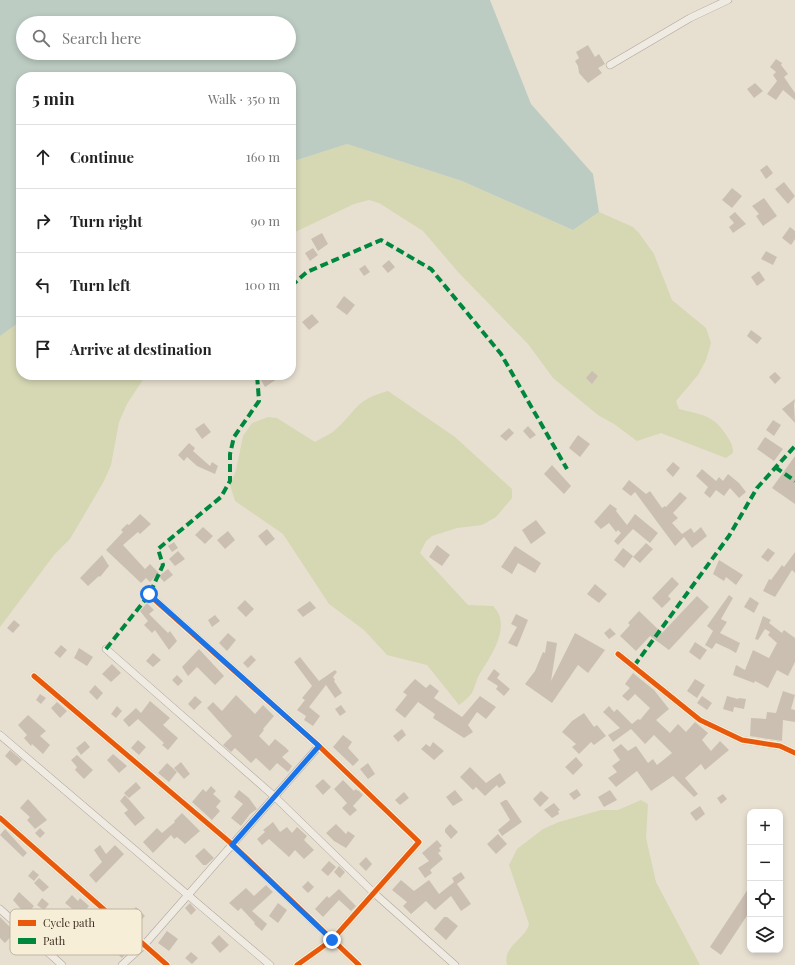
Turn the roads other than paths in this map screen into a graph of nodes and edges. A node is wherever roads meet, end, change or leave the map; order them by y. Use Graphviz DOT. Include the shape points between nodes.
graph roads {
  1 [pos="728,0"];
  2 [pos="610,65"];
  3 [pos="149,594"];
  4 [pos="106,649"];
  5 [pos="618,654"];
  6 [pos="34,676"];
  7 [pos="0,735"];
  8 [pos="319,746"];
  9 [pos="795,753"];
  10 [pos="275,797"];
  11 [pos="0,818"];
  12 [pos="232,845"];
  13 [pos="374,892"];
  14 [pos="187,895"];
  15 [pos="0,909"];
  16 [pos="103,909"];
  17 [pos="10,918"];
  18 [pos="332,940"];
  19 [pos="144,945"];
  20 [pos="51,955"];
  21 [pos="133,955"];
  22 [pos="62,965"];
  23 [pos="122,965"];
  24 [pos="167,965"];
  25 [pos="270,965"];
  26 [pos="297,965"];
  27 [pos="359,965"];
  28 [pos="455,965"];
  1 -- 2 [label="street" via="690,18"];
  3 -- 8 [label="street"];
  4 -- 10 [label="street"];
  5 -- 9 [label="street" via="700,720 742,740 780,746"];
  6 -- 12 [label="street"];
  7 -- 14 [label="street"];
  8 -- 10 [label="street"];
  8 -- 13 [label="street" via="419,842"];
  10 -- 12 [label="street"];
  10 -- 13 [label="street"];
  11 -- 16 [label="street"];
  12 -- 14 [label="street"];
  12 -- 18 [label="street"];
  13 -- 18 [label="street"];
  13 -- 28 [label="street"];
  14 -- 19 [label="street"];
  14 -- 25 [label="street"];
  15 -- 17 [label="street"];
  18 -- 26 [label="street"];
  18 -- 27 [label="street"];
  19 -- 24 [label="street"];
  20 -- 22 [label="street"];
  21 -- 23 [label="street"];
}
